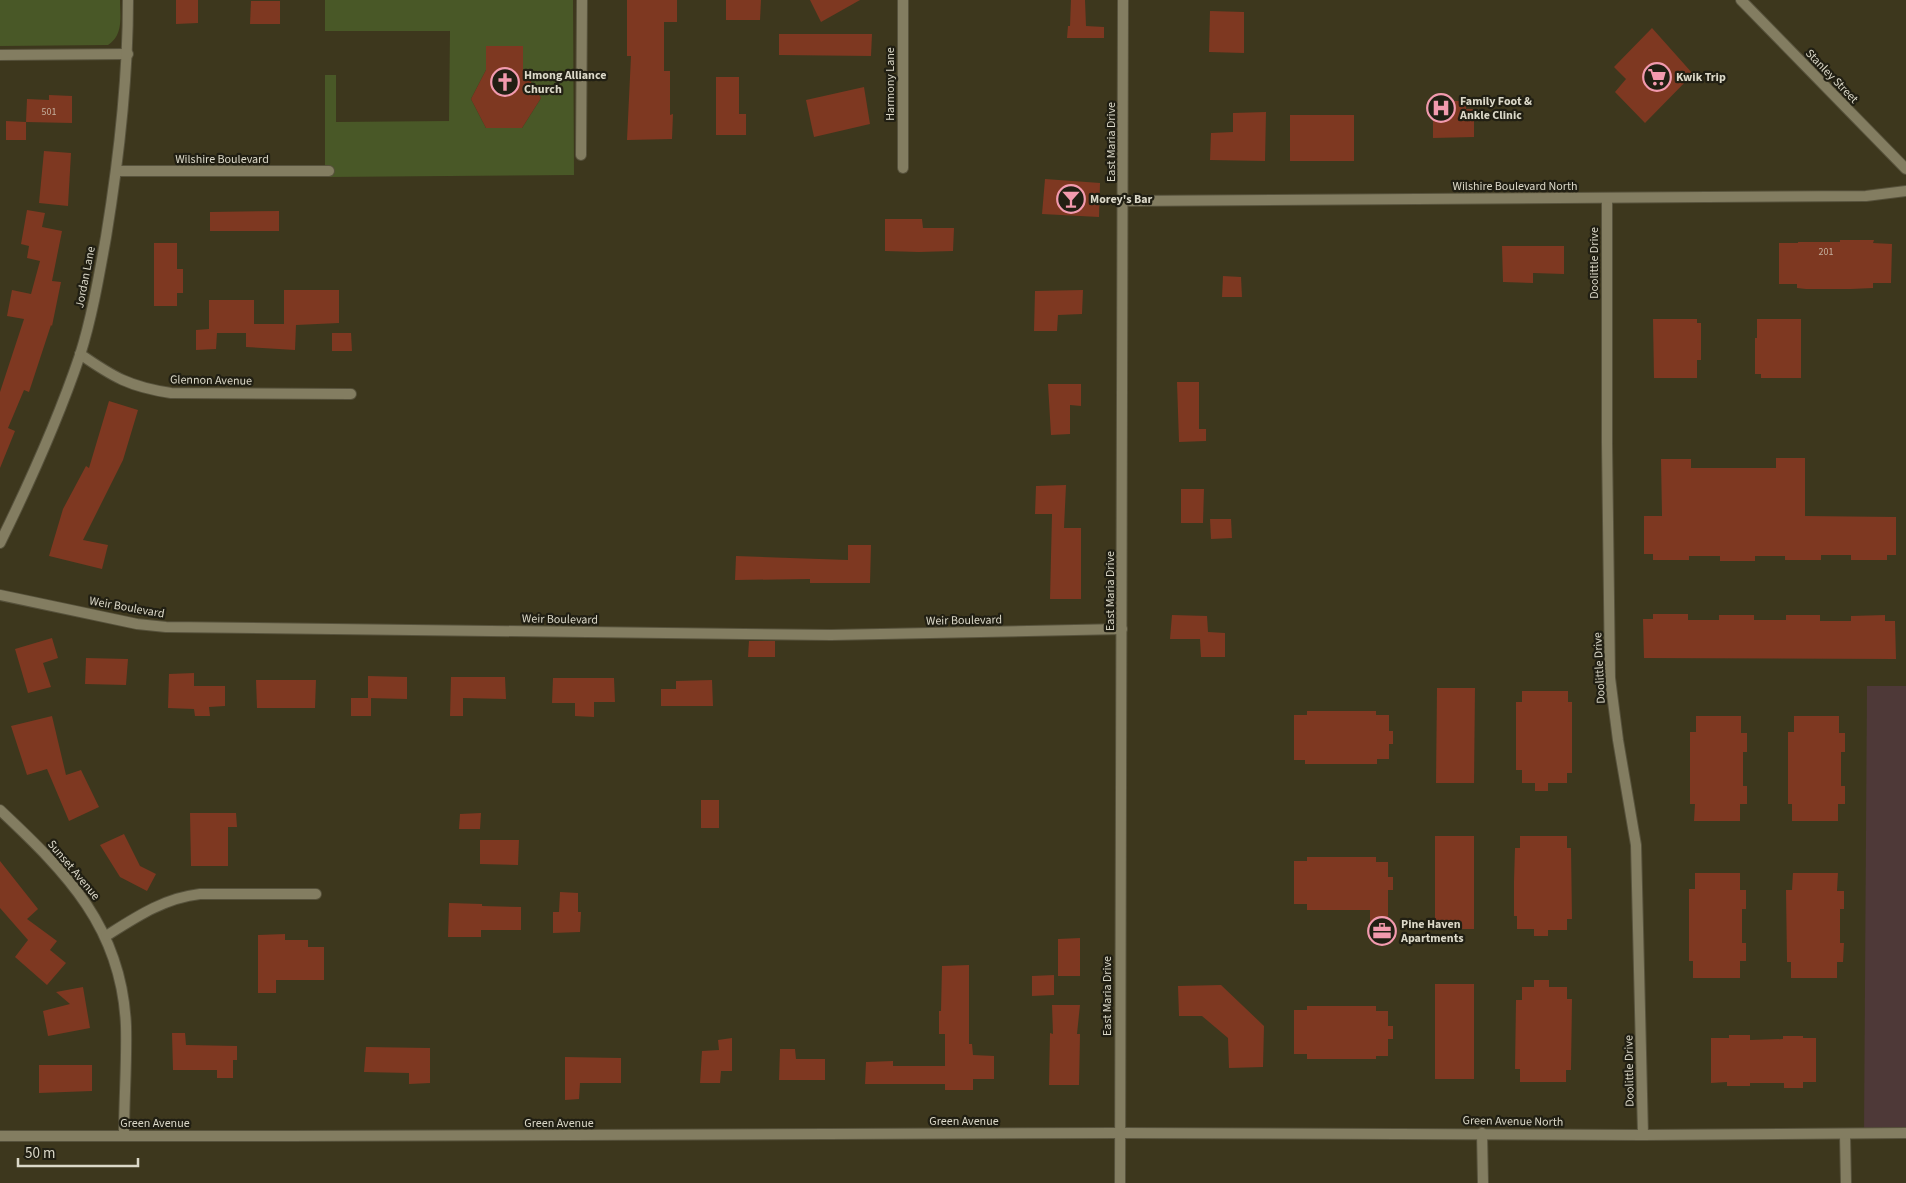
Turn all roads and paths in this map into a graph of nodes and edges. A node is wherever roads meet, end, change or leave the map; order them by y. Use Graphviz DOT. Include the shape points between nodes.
graph roads {
  1 [pos="128,0"];
  2 [pos="582,0"];
  3 [pos="903,0"];
  4 [pos="1123,0"];
  5 [pos="1741,0"];
  6 [pos="128,54"];
  7 [pos="0,55"];
  8 [pos="581,155"];
  9 [pos="903,168"];
  10 [pos="1906,169"];
  11 [pos="116,171"];
  12 [pos="328,171"];
  13 [pos="1906,191"];
  14 [pos="1607,198"];
  15 [pos="1124,201"];
  16 [pos="80,354"];
  17 [pos="352,394"];
  18 [pos="0,543"];
  19 [pos="0,594"];
  20 [pos="1122,630"];
  21 [pos="0,810"];
  22 [pos="316,894"];
  23 [pos="106,936"];
  24 [pos="1119,1133"];
  25 [pos="1482,1133"];
  26 [pos="1906,1133"];
  27 [pos="1643,1135"];
  28 [pos="1846,1135"];
  29 [pos="0,1136"];
  30 [pos="124,1136"];
  31 [pos="1120,1183"];
  32 [pos="1483,1183"];
  33 [pos="1846,1183"];
  1 -- 6 [label="street, Jordan Lane"];
  2 -- 8 [label="street"];
  3 -- 9 [label="street, Harmony Lane"];
  4 -- 15 [label="street, East Maria Drive"];
  5 -- 10 [label="street, Stanley Street"];
  6 -- 7 [label="street"];
  6 -- 11 [label="street, Jordan Lane"];
  11 -- 12 [label="street, Wilshire Boulevard"];
  11 -- 16 [label="street, Jordan Lane" via="102,259"];
  13 -- 14 [label="street, Wilshire Boulevard North" via="1866,196"];
  14 -- 15 [label="street, Wilshire Boulevard North"];
  14 -- 27 [label="street, Doolittle Drive" via="1610,678 1636,845"];
  15 -- 20 [label="street, East Maria Drive"];
  16 -- 17 [label="street, Glennon Avenue" via="126,383 157,391"];
  16 -- 18 [label="street, Jordan Lane" via="56,422"];
  19 -- 20 [label="street, Weir Boulevard" via="137,624 166,627 831,635"];
  20 -- 24 [label="street, East Maria Drive"];
  21 -- 23 [label="street, Sunset Avenue" via="85,899"];
  22 -- 23 [label="street" via="182,896 152,908"];
  23 -- 30 [label="street, Sunset Avenue" via="118,970 126,1025"];
  24 -- 25 [label="street, Green Avenue North"];
  24 -- 30 [label="street, Green Avenue"];
  24 -- 31 [label="street, East Maria Drive"];
  25 -- 27 [label="street, Green Avenue North"];
  25 -- 32 [label="street"];
  26 -- 28 [label="street, Green Avenue North"];
  27 -- 28 [label="street, Green Avenue North"];
  28 -- 33 [label="street"];
  29 -- 30 [label="street, Green Avenue"];
}
